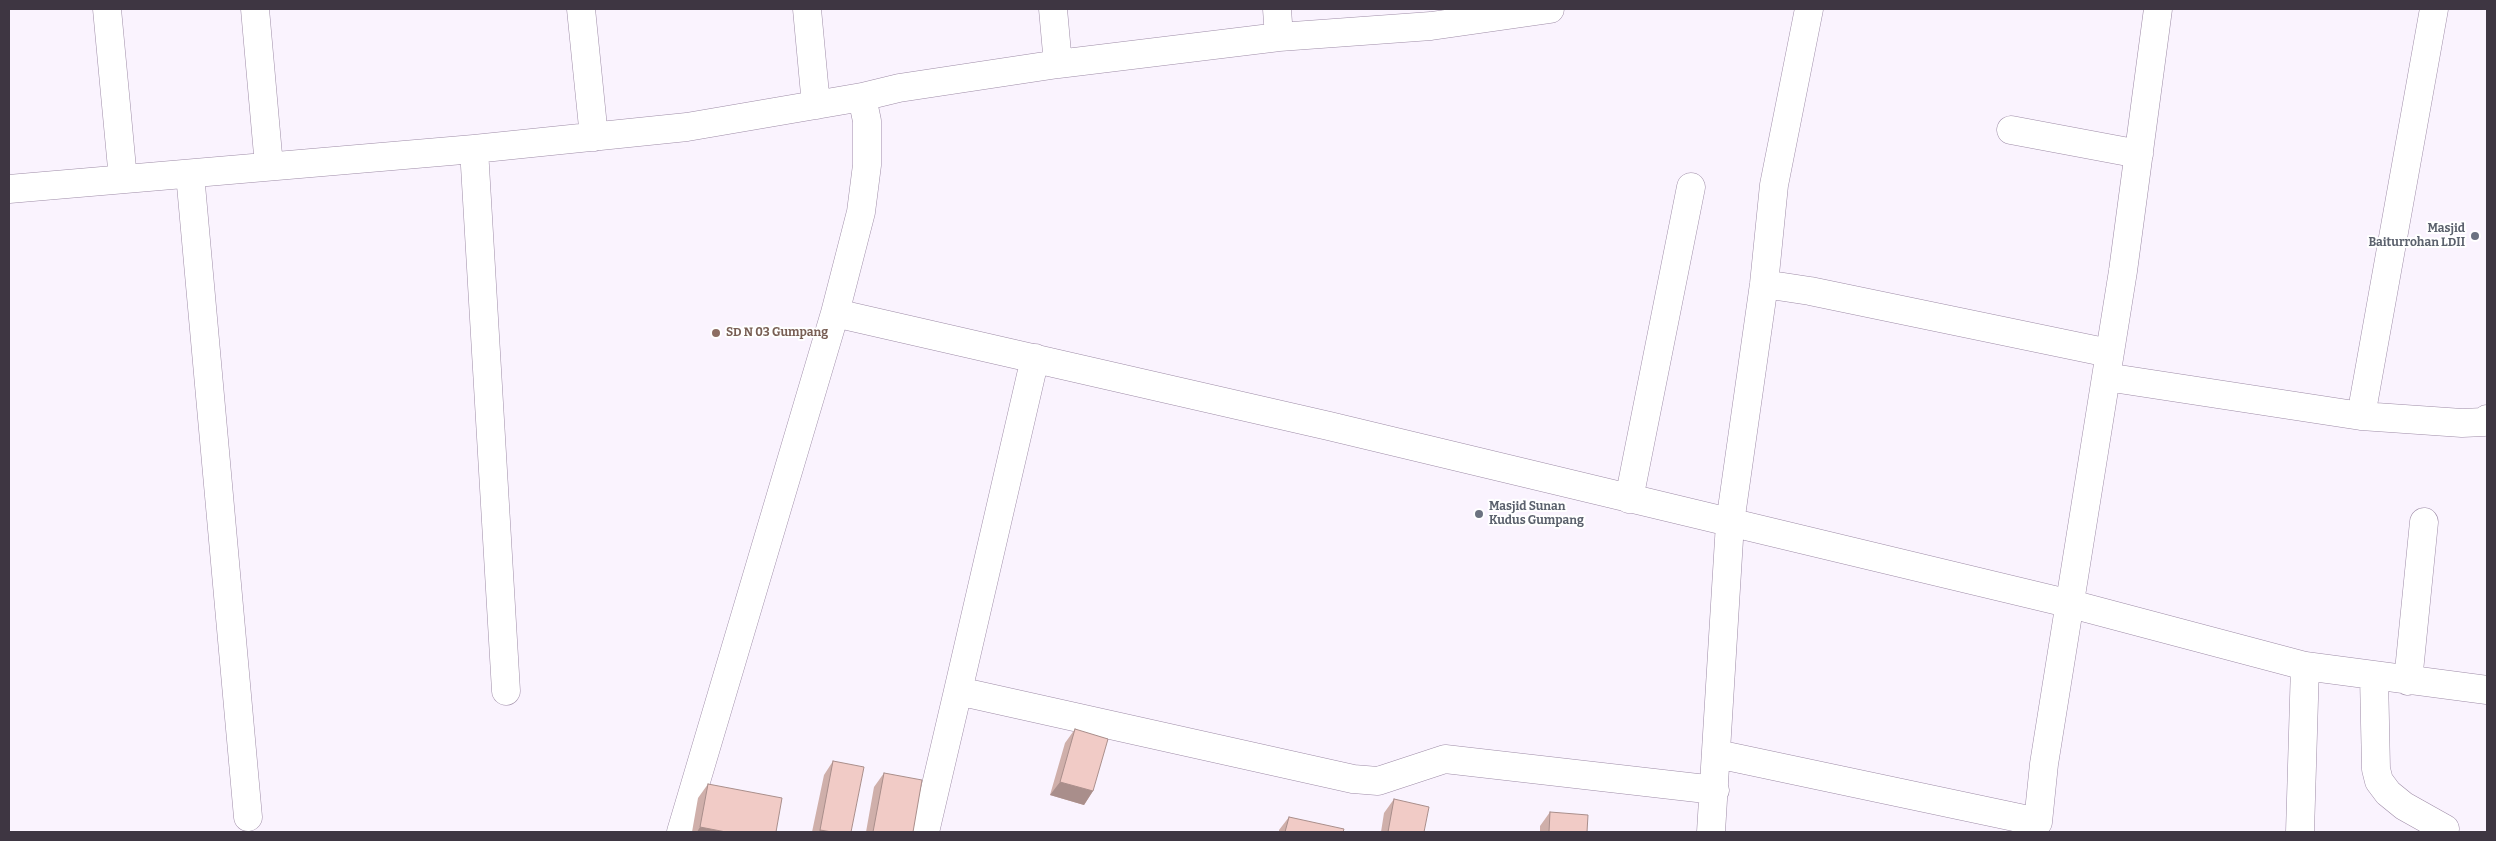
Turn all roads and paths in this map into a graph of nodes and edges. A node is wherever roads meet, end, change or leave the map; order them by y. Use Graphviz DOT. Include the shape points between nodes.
graph roads {
  1 [pos="107,9"];
  2 [pos="255,9"];
  3 [pos="582,9"];
  4 [pos="807,9"];
  5 [pos="1052,9"];
  6 [pos="1277,9"];
  7 [pos="1550,9"];
  8 [pos="1808,9"];
  9 [pos="2158,9"];
  10 [pos="2434,9"];
  11 [pos="1430,17"];
  12 [pos="1279,37"];
  13 [pos="1058,64"];
  14 [pos="862,98"];
  15 [pos="816,105"];
  16 [pos="2011,130"];
  17 [pos="594,137"];
  18 [pos="474,149"];
  19 [pos="2139,154"];
  20 [pos="269,166"];
  21 [pos="190,174"];
  22 [pos="123,180"];
  23 [pos="1691,187"];
  24 [pos="9,189"];
  25 [pos="1764,284"];
  26 [pos="835,313"];
  27 [pos="1035,358"];
  28 [pos="2107,365"];
  29 [pos="2361,416"];
  30 [pos="2487,419"];
  31 [pos="1629,499"];
  32 [pos="2424,522"];
  33 [pos="1730,523"];
  34 [pos="2071,604"];
  35 [pos="2305,666"];
  36 [pos="2374,676"];
  37 [pos="2408,681"];
  38 [pos="2487,690"];
  39 [pos="506,691"];
  40 [pos="958,691"];
  41 [pos="1717,754"];
  42 [pos="1715,790"];
  43 [pos="248,817"];
  44 [pos="2037,827"];
  45 [pos="2445,829"];
  46 [pos="682,832"];
  47 [pos="925,832"];
  48 [pos="1711,832"];
  49 [pos="2300,832"];
  1 -- 22 [label="street"];
  2 -- 20 [label="street"];
  3 -- 17 [label="street"];
  4 -- 15 [label="street"];
  5 -- 13 [label="street"];
  6 -- 12 [label="street"];
  7 -- 11 [label="street"];
  8 -- 25 [label="street" via="1774,185"];
  9 -- 19 [label="street"];
  10 -- 29 [label="street"];
  11 -- 12 [label="street"];
  12 -- 13 [label="street"];
  13 -- 14 [label="street" via="899,88"];
  14 -- 15 [label="street"];
  14 -- 26 [label="street" via="867,165 862,203"];
  15 -- 17 [label="street" via="687,127"];
  16 -- 19 [label="street"];
  17 -- 18 [label="street"];
  18 -- 20 [label="street"];
  18 -- 39 [label="street"];
  19 -- 28 [label="street" via="2124,271"];
  20 -- 21 [label="street"];
  21 -- 22 [label="street"];
  21 -- 43 [label="street"];
  22 -- 24 [label="street"];
  23 -- 31 [label="street"];
  25 -- 28 [label="street" via="1810,291"];
  25 -- 33 [label="street"];
  26 -- 27 [label="street"];
  26 -- 46 [label="street"];
  27 -- 31 [label="street"];
  27 -- 40 [label="street"];
  28 -- 29 [label="street"];
  28 -- 34 [label="street"];
  29 -- 30 [label="street" via="2462,423"];
  31 -- 33 [label="street"];
  32 -- 37 [label="street"];
  33 -- 34 [label="street"];
  33 -- 41 [label="street"];
  34 -- 35 [label="street"];
  34 -- 44 [label="street" via="2044,764"];
  35 -- 36 [label="street"];
  35 -- 49 [label="street"];
  36 -- 37 [label="street"];
  36 -- 45 [label="street" via="2379,781 2404,806"];
  37 -- 38 [label="street"];
  40 -- 42 [label="street" via="1353,779 1378,781 1446,759"];
  40 -- 47 [label="street"];
  41 -- 42 [label="street"];
  41 -- 44 [label="street"];
  42 -- 48 [label="street"];
}
